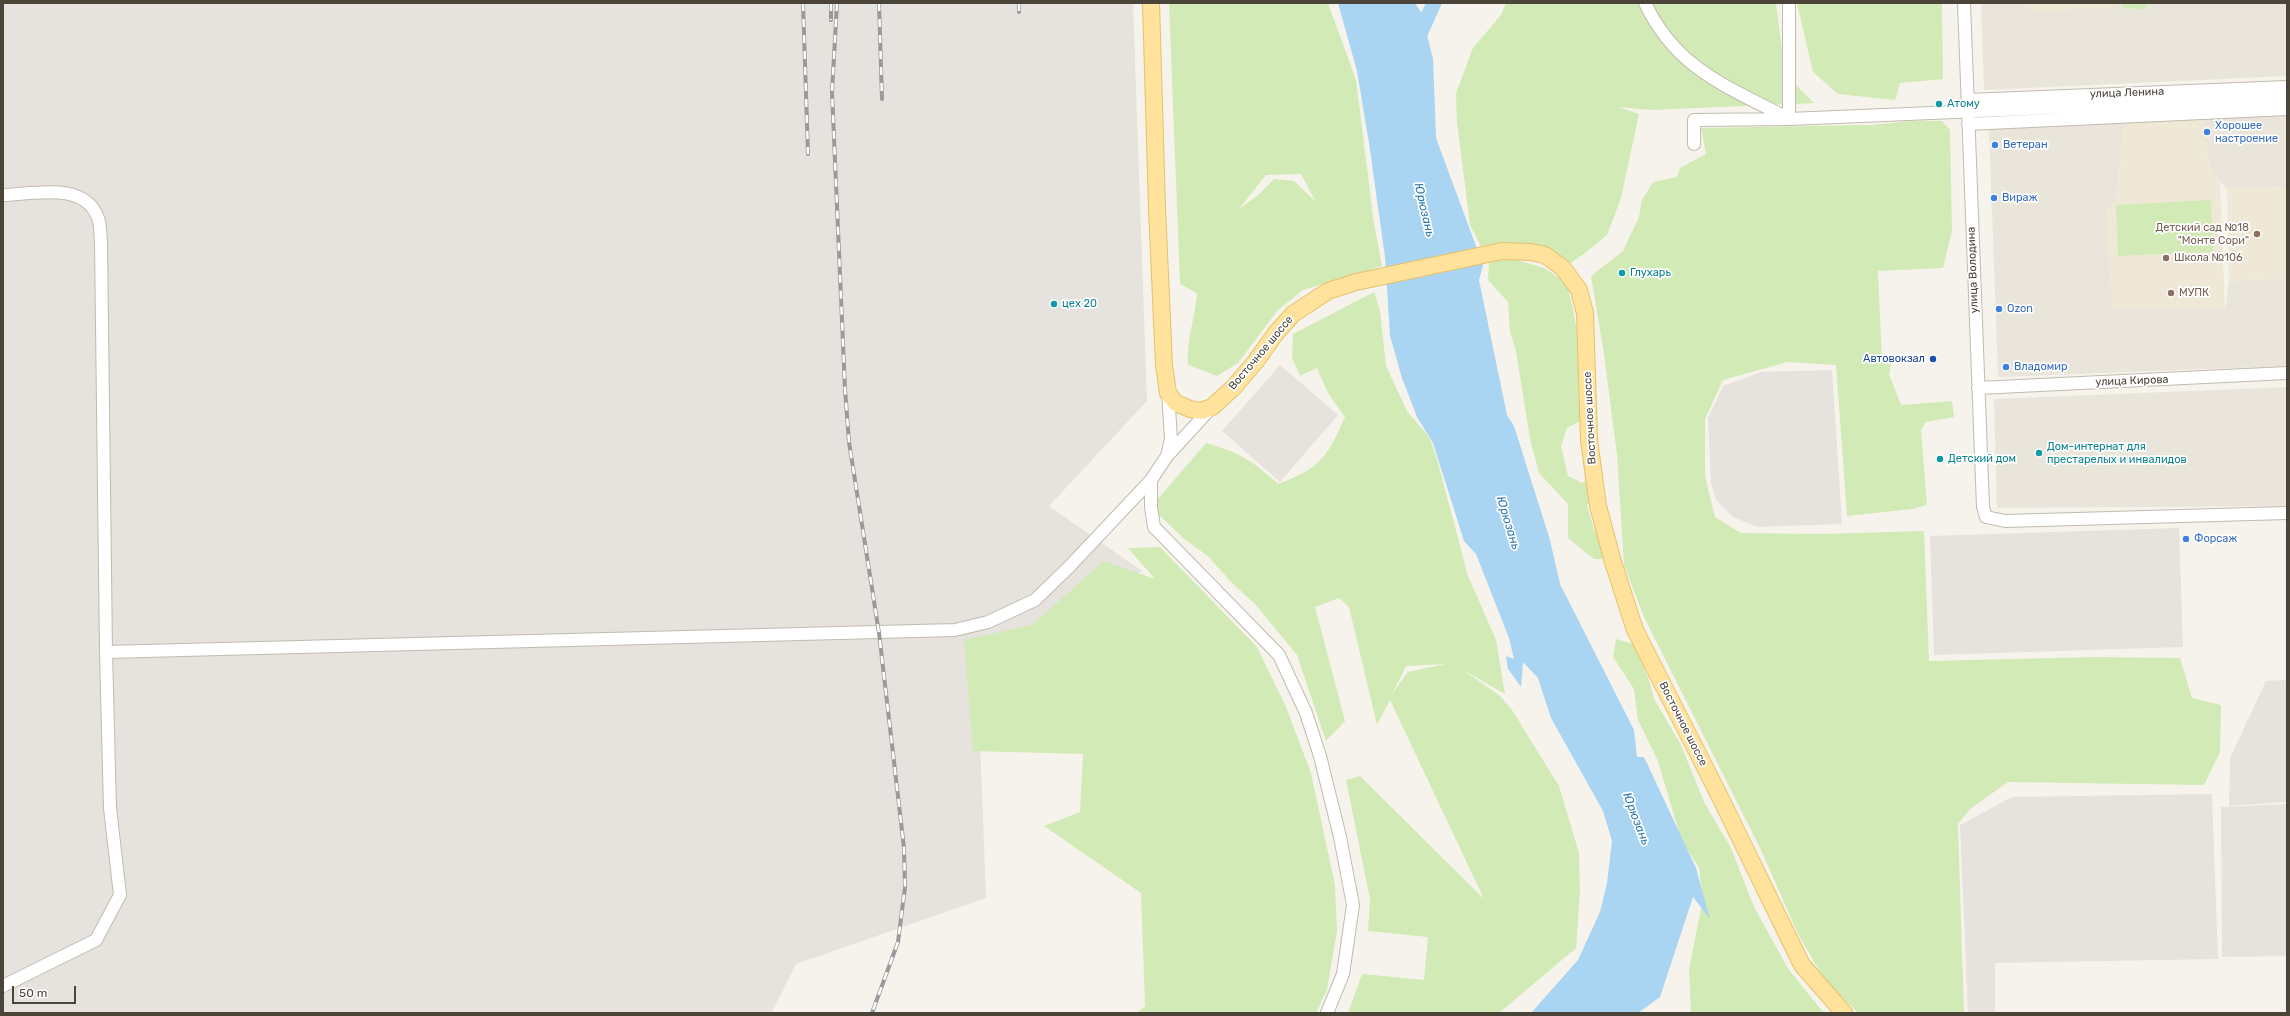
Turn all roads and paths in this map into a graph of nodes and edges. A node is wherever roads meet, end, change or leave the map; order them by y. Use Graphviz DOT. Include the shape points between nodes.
graph roads {
  1 [pos="1151,3"];
  2 [pos="1645,3"];
  3 [pos="1789,3"];
  4 [pos="1964,3"];
  5 [pos="2287,87"];
  6 [pos="2287,98"];
  7 [pos="1968,100"];
  8 [pos="2287,109"];
  9 [pos="1968,118"];
  10 [pos="1789,119"];
  11 [pos="1694,144"];
  12 [pos="3,195"];
  13 [pos="2287,374"];
  14 [pos="1978,388"];
  15 [pos="1168,393"];
  16 [pos="1212,407"];
  17 [pos="1167,456"];
  18 [pos="1150,480"];
  19 [pos="2287,513"];
  20 [pos="106,652"];
  21 [pos="3,986"];
  22 [pos="1327,1013"];
  23 [pos="1844,1013"];
  1 -- 15 [label="main road" via="1157,208 1164,365"];
  2 -- 10 [label="street" via="1654,21 1677,51 1702,73"];
  3 -- 10 [label="street"];
  4 -- 7 [label="street, улица Володина"];
  5 -- 7 [label="street, улица Ленина"];
  6 -- 9 [label="street"];
  7 -- 9 [label="street, улица Володина"];
  8 -- 9 [label="street, улица Ленина" via="2100,118"];
  9 -- 10 [label="street"];
  9 -- 14 [label="street, улица Володина"];
  10 -- 11 [label="street" via="1694,120"];
  12 -- 20 [label="street" via="63,192 81,196 92,206 99,219"];
  13 -- 14 [label="street, улица Кирова"];
  14 -- 19 [label="street, улица Володина" via="1983,507 1986,517 2005,521 2093,520"];
  15 -- 16 [label="main road" via="1176,403 1190,409"];
  15 -- 17 [label="street" via="1171,439"];
  16 -- 17 [label="street, Восточное шоссе"];
  16 -- 23 [label="main road, Восточное шоссе" via="1234,387 1294,314 1328,291 1356,282 1502,251 1545,255 1563,268 1579,290 1585,313 1589,440 1598,506 1612,562 1635,630 1802,965"];
  17 -- 18 [label="street, Восточное шоссе"];
  18 -- 20 [label="street, Восточное шоссе" via="1035,600 988,622 955,630"];
  18 -- 22 [label="street" via="1154,527 1279,655 1306,713 1320,756 1338,829 1353,905 1343,974"];
  20 -- 21 [label="street" via="110,808 120,895 96,940"];
}
